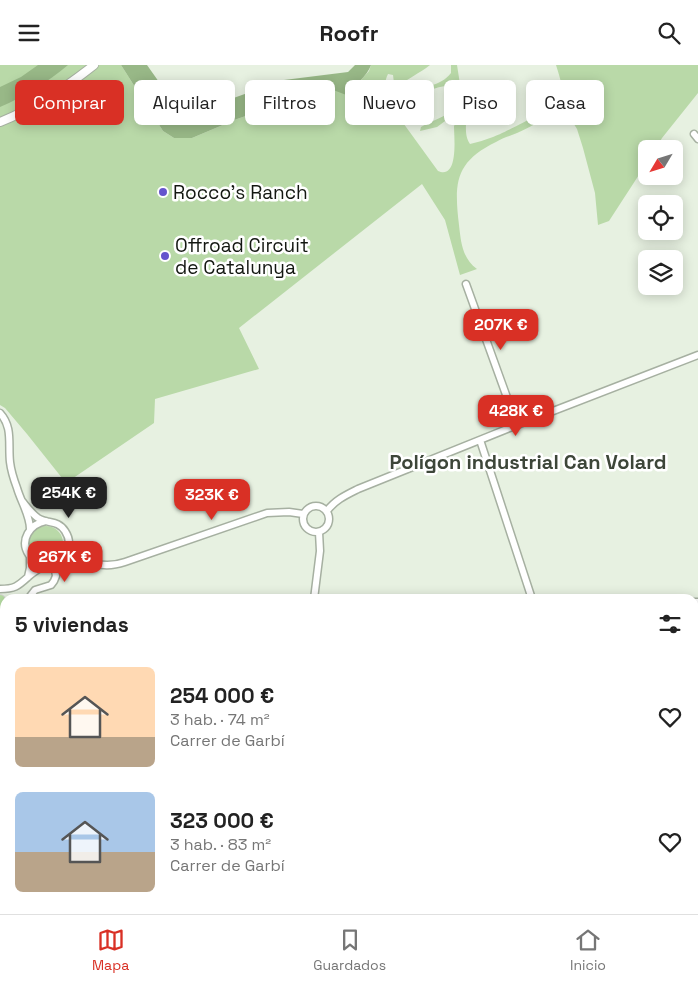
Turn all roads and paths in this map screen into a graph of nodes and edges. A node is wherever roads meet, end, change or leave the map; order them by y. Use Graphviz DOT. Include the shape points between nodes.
graph roads {
  1 [pos="94,65"];
  2 [pos="0,122"];
  3 [pos="466,284"];
  4 [pos="698,355"];
  5 [pos="0,413"];
  6 [pos="517,425"];
  7 [pos="480,440"];
  8 [pos="22,501"];
  9 [pos="327,511"];
  10 [pos="304,514"];
  11 [pos="46,521"];
  12 [pos="30,529"];
  13 [pos="320,532"];
  14 [pos="69,543"];
  15 [pos="30,557"];
  16 [pos="62,559"];
  17 [pos="91,562"];
  18 [pos="54,564"];
  19 [pos="45,565"];
  20 [pos="28,577"];
  21 [pos="0,589"];
  22 [pos="32,594"];
  23 [pos="315,594"];
  24 [pos="530,594"];
  1 -- 2 [label="street" via="44,101"];
  3 -- 6 [label="street"];
  4 -- 6 [label="street"];
  5 -- 8 [label="street" via="8,425 10,461"];
  6 -- 7 [label="street"];
  7 -- 9 [label="street" via="358,489 331,505"];
  7 -- 24 [label="street"];
  8 -- 11 [label="street"];
  8 -- 12 [label="street"];
  9 -- 10 [label="street" via="314,506"];
  9 -- 13 [label="street" via="328,524"];
  10 -- 13 [label="street" via="306,528"];
  10 -- 17 [label="street" via="267,513 116,565 102,566"];
  11 -- 12 [label="street"];
  11 -- 14 [label="street" via="64,529"];
  12 -- 15 [label="street" via="25,543"];
  13 -- 23 [label="street"];
  14 -- 16 [label="street"];
  14 -- 17 [label="street"];
  15 -- 19 [label="street"];
  15 -- 20 [label="street"];
  16 -- 17 [label="street"];
  16 -- 18 [label="street"];
  18 -- 19 [label="street"];
  18 -- 22 [label="street" via="54,581"];
  19 -- 20 [label="street"];
  20 -- 21 [label="street" via="15,587"];
}
